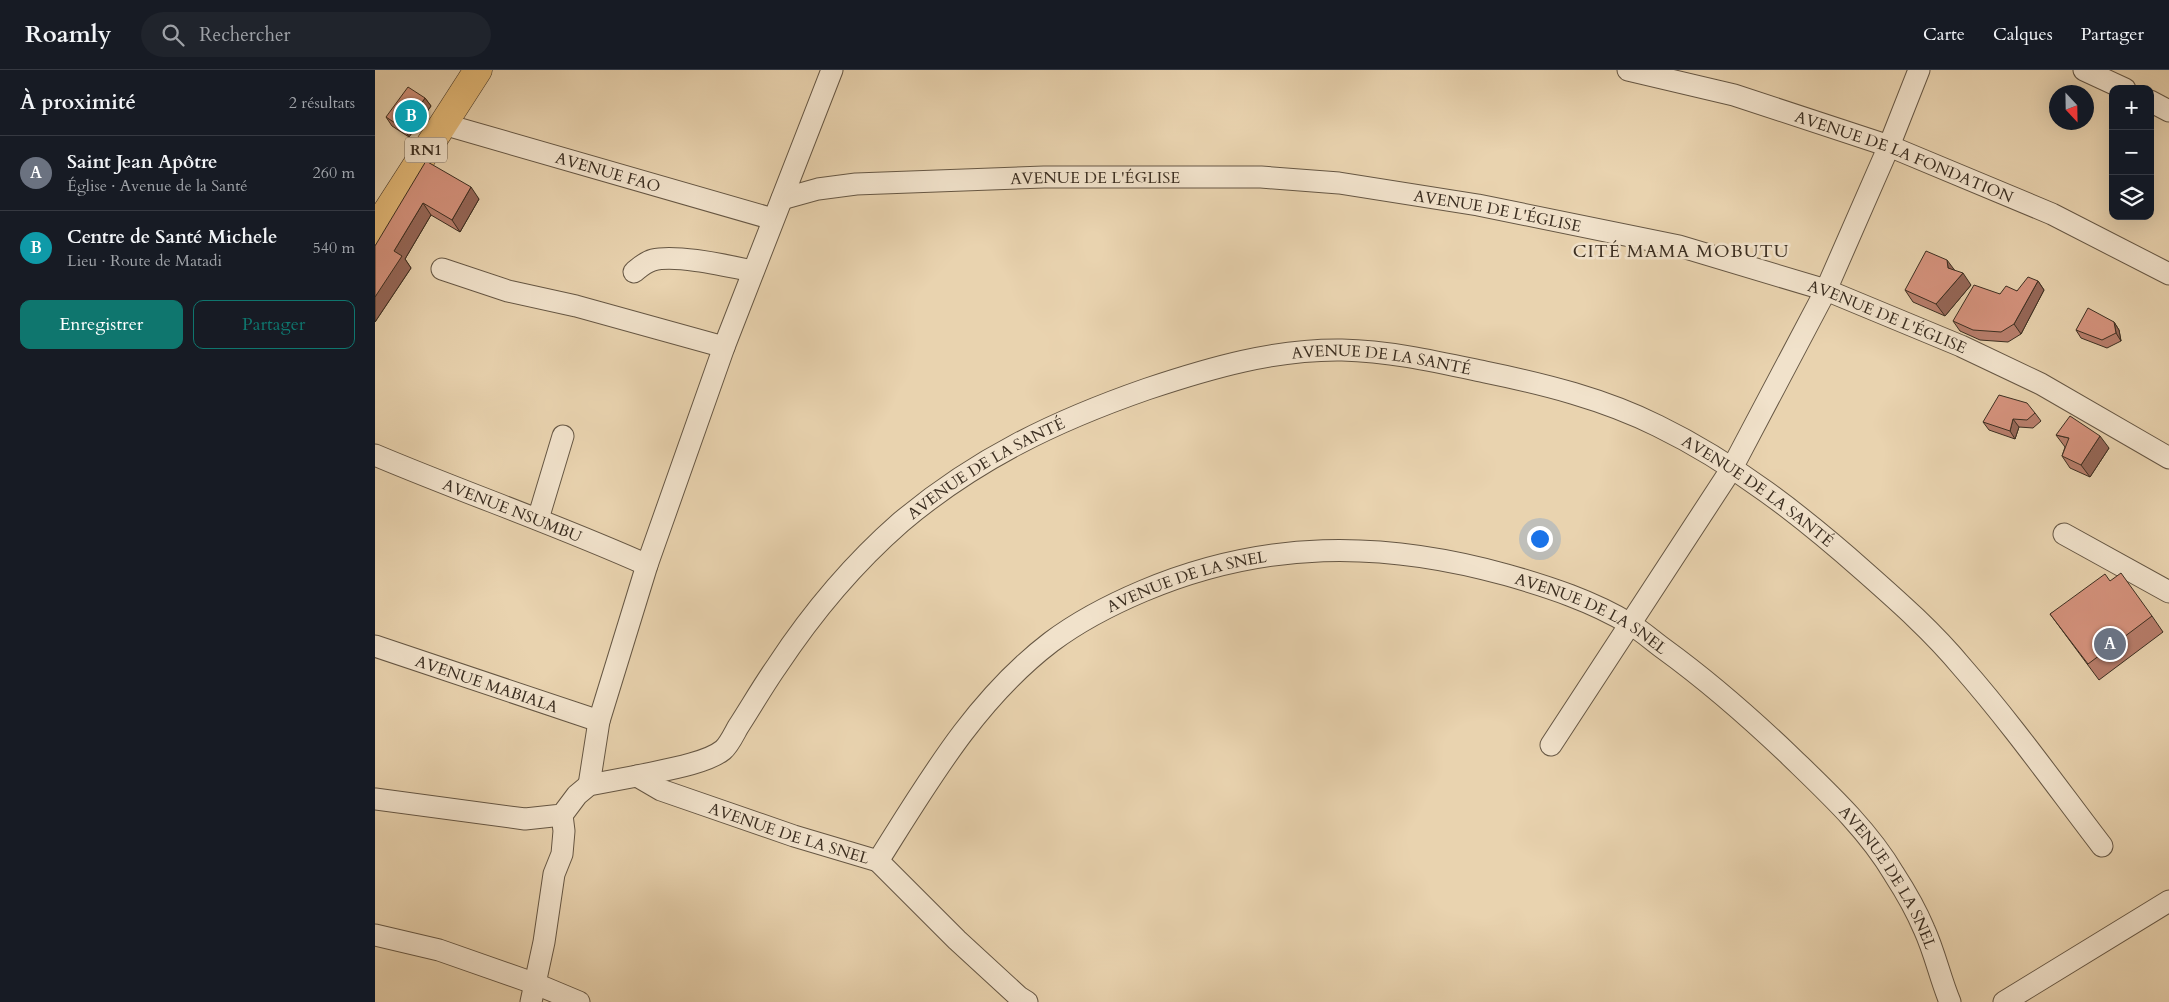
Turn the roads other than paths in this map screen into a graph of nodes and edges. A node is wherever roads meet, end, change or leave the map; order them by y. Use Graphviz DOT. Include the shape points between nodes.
graph roads {
  1 [pos="478,70"];
  2 [pos="831,70"];
  3 [pos="1628,70"];
  4 [pos="1919,70"];
  5 [pos="2084,70"];
  6 [pos="2116,85"];
  7 [pos="2154,103"];
  8 [pos="2169,111"];
  9 [pos="443,124"];
  10 [pos="1889,146"];
  11 [pos="781,199"];
  12 [pos="773,219"];
  13 [pos="375,230"];
  14 [pos="442,269"];
  15 [pos="753,271"];
  16 [pos="634,272"];
  17 [pos="2169,274"];
  18 [pos="1825,290"];
  19 [pos="724,347"];
  20 [pos="563,436"];
  21 [pos="375,455"];
  22 [pos="2169,458"];
  23 [pos="1732,468"];
  24 [pos="538,519"];
  25 [pos="2063,534"];
  26 [pos="647,565"];
  27 [pos="2169,592"];
  28 [pos="1629,624"];
  29 [pos="375,646"];
  30 [pos="599,721"];
  31 [pos="1551,745"];
  32 [pos="637,776"];
  33 [pos="589,785"];
  34 [pos="375,799"];
  35 [pos="562,815"];
  36 [pos="2102,846"];
  37 [pos="878,861"];
  38 [pos="2169,901"];
  39 [pos="375,935"];
  40 [pos="534,993"];
  41 [pos="579,1002"];
  42 [pos="1027,1002"];
  43 [pos="1950,1002"];
  44 [pos="2004,1002"];
  1 -- 9 [label="highway, RN1"];
  2 -- 11 [label="street"];
  3 -- 10 [label="street, AVENUE DE LA FONDATION" via="1734,95"];
  4 -- 10 [label="street"];
  5 -- 6 [label="street"];
  7 -- 8 [label="street"];
  9 -- 12 [label="street, AVENUE FAO"];
  9 -- 13 [label="highway, RN1"];
  10 -- 17 [label="street, AVENUE DE LA FONDATION" via="2052,214"];
  10 -- 18 [label="street"];
  11 -- 12 [label="street"];
  11 -- 18 [label="street, AVENUE DE L'ÉGLISE" via="818,189 856,184 1044,177 1261,177 1329,182 1477,205 1670,244"];
  12 -- 15 [label="street"];
  14 -- 19 [label="street" via="508,291 576,306"];
  15 -- 16 [label="street" via="661,258"];
  15 -- 19 [label="street"];
  18 -- 22 [label="street, AVENUE DE L'ÉGLISE" via="1961,346 2041,384"];
  18 -- 23 [label="street"];
  19 -- 26 [label="street"];
  20 -- 24 [label="street"];
  21 -- 24 [label="street, AVENUE NSUMBU"];
  23 -- 28 [label="street"];
  23 -- 32 [label="street, AVENUE DE LA SANTÉ" via="1658,426 1599,402 1528,381 1421,358 1342,350 1302,352 1257,357 1192,374 1110,402 1034,434 962,476 899,524 821,605 776,666 725,749 683,766"];
  23 -- 36 [label="street, AVENUE DE LA SANTÉ" via="1810,524 1929,630 2006,720"];
  24 -- 26 [label="street, AVENUE NSUMBU"];
  25 -- 27 [label="street"];
  26 -- 30 [label="street"];
  28 -- 31 [label="street"];
  28 -- 37 [label="street, AVENUE DE LA SNEL" via="1558,590 1465,563 1377,551 1285,552 1230,561 1173,578 1092,615 1050,643 1003,685 961,733"];
  28 -- 43 [label="street, AVENUE DE LA SNEL" via="1698,674 1757,724 1855,822 1893,871 1924,927"];
  29 -- 30 [label="street, AVENUE MABIALA"];
  30 -- 33 [label="street"];
  32 -- 33 [label="street"];
  32 -- 37 [label="street, AVENUE DE LA SNEL" via="661,790"];
  33 -- 35 [label="street"];
  34 -- 35 [label="street" via="525,819"];
  35 -- 40 [label="street" via="562,854 554,874"];
  37 -- 42 [label="street" via="957,940"];
  38 -- 44 [label="street"];
  39 -- 40 [label="street" via="439,950"];
  40 -- 41 [label="street"];
}
